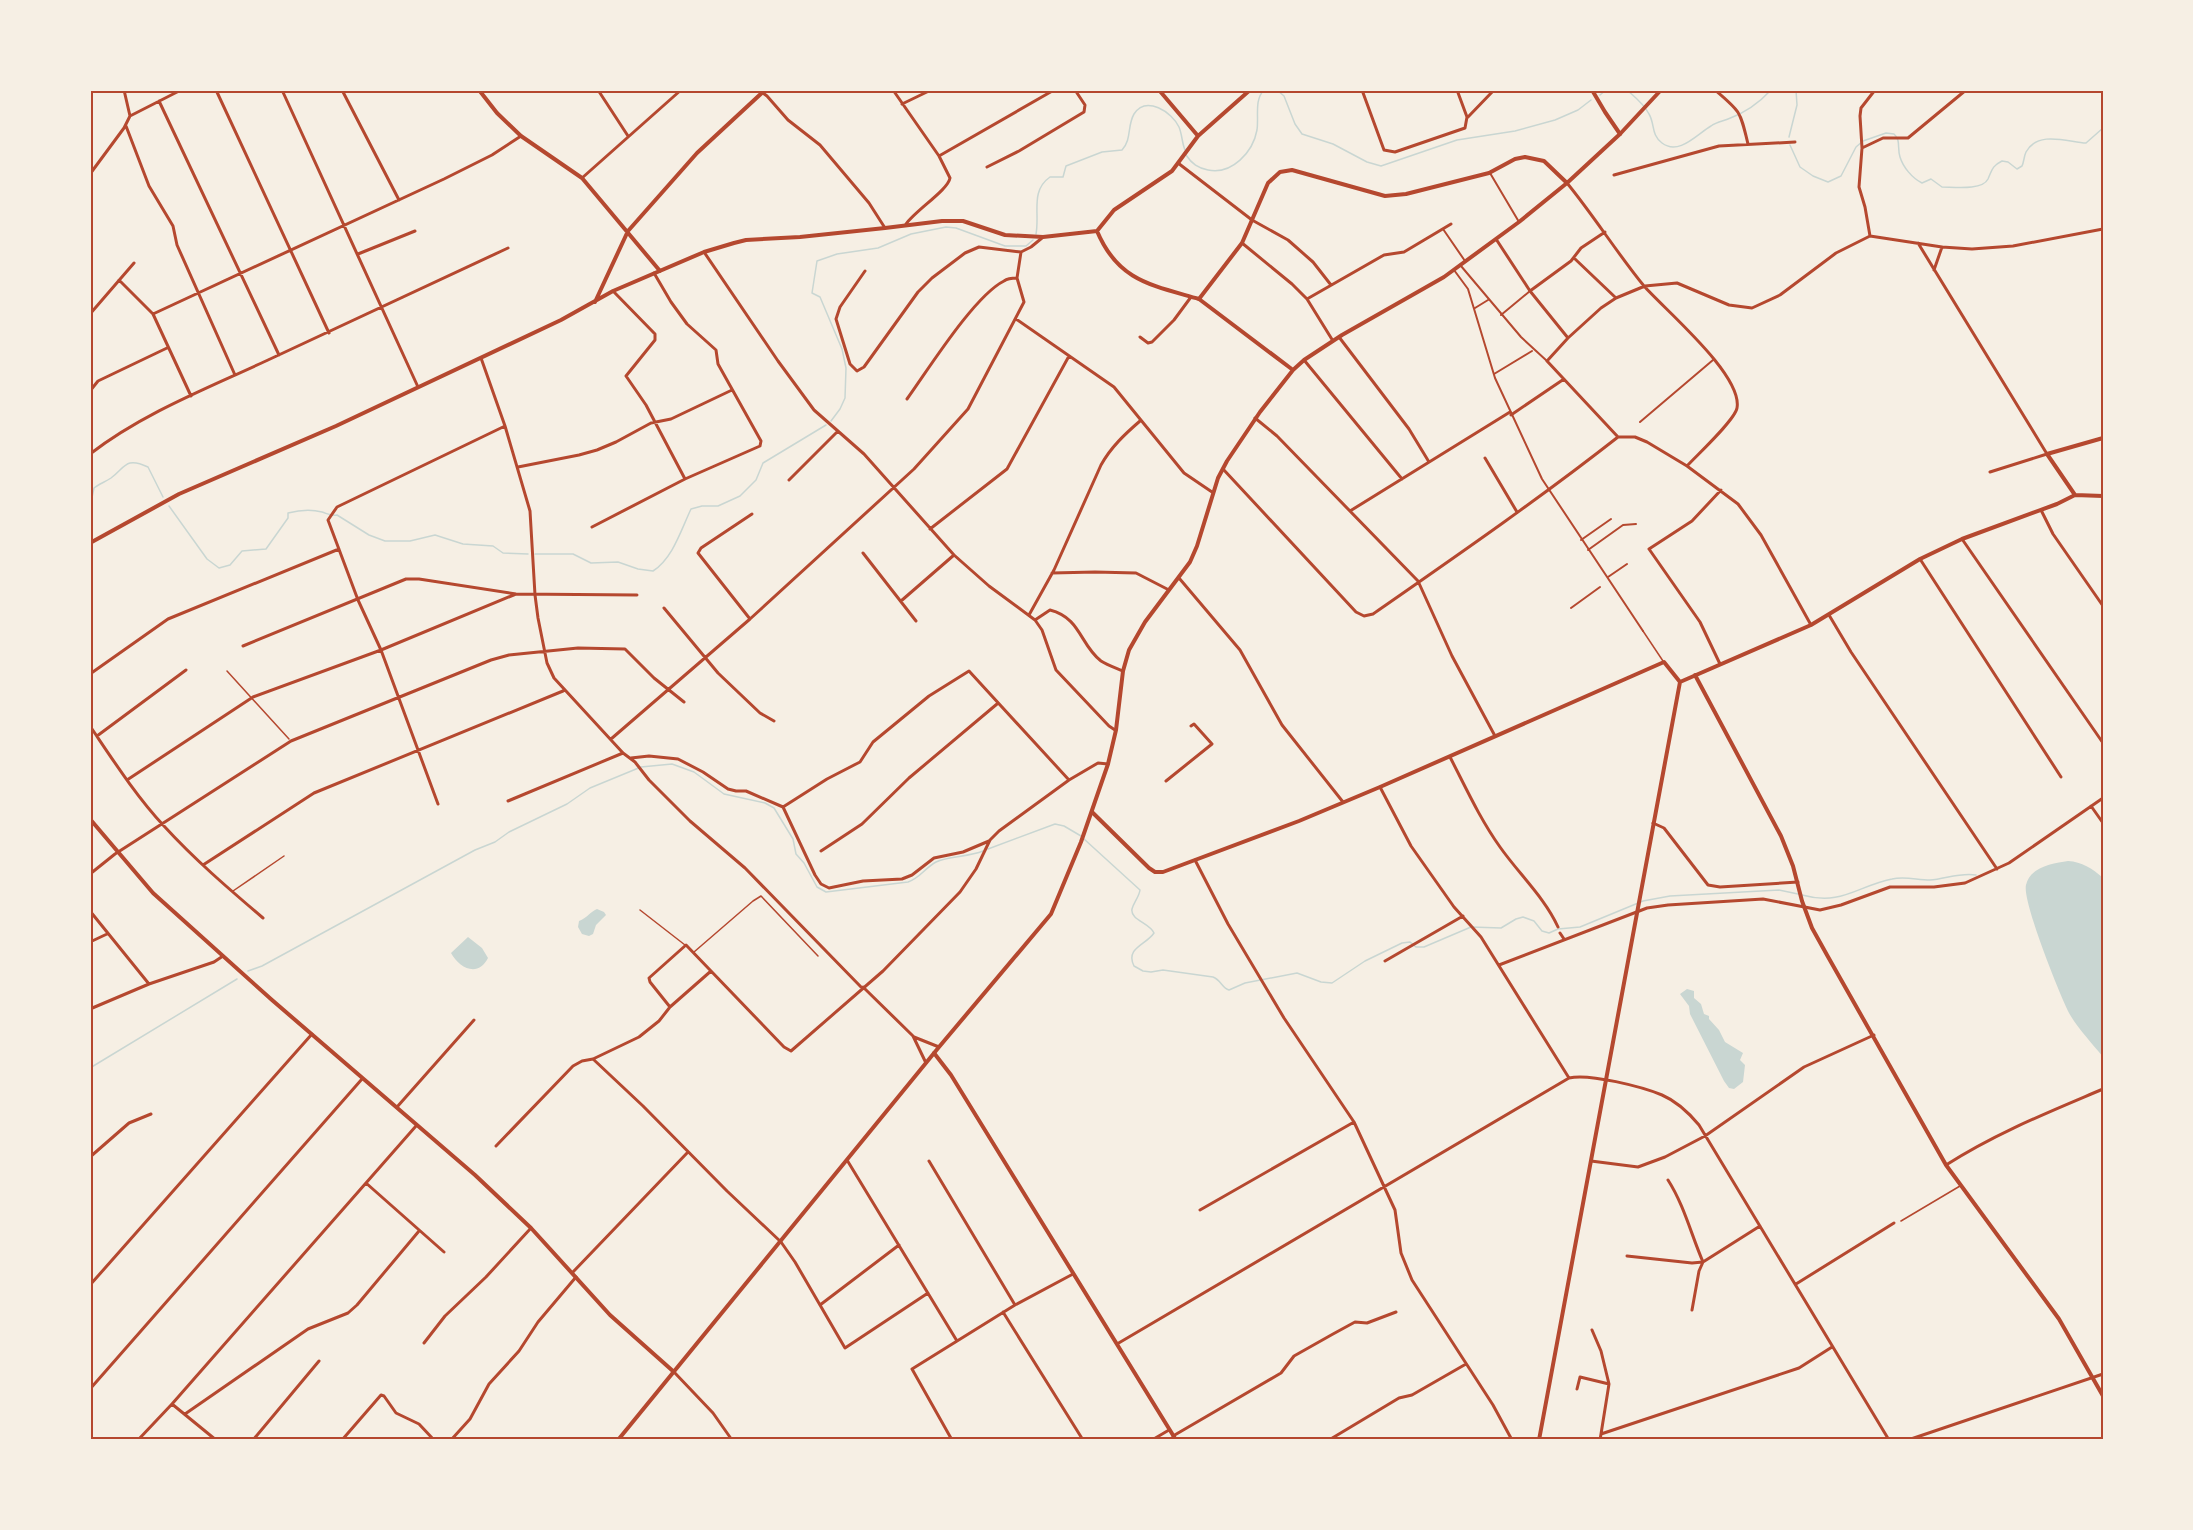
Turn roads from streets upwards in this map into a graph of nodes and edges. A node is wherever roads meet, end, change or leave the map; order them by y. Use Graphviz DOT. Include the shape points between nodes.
graph roads {
  1 [pos="124,90"];
  2 [pos="181,90"];
  3 [pos="216,90"];
  4 [pos="282,90"];
  5 [pos="342,90"];
  6 [pos="478,90"];
  7 [pos="598,90"];
  8 [pos="681,90"];
  9 [pos="893,90"];
  10 [pos="931,90"];
  11 [pos="1054,90"];
  12 [pos="1075,90"];
  13 [pos="1159,90"];
  14 [pos="1250,90"];
  15 [pos="1362,90"];
  16 [pos="1457,90"];
  17 [pos="1494,90"];
  18 [pos="1592,90"];
  19 [pos="1661,90"];
  20 [pos="1715,90"];
  21 [pos="1875,90"];
  22 [pos="1953,90"];
  23 [pos="1966,90"];
  24 [pos="762,91"];
  25 [pos="1958,96"];
  26 [pos="159,101"];
  27 [pos="902,104"];
  28 [pos="130,116"];
  29 [pos="1467,117"];
  30 [pos="126,126"];
  31 [pos="1620,134"];
  32 [pos="521,136"];
  33 [pos="628,136"];
  34 [pos="1198,136"];
  35 [pos="1794,142"];
  36 [pos="1748,144"];
  37 [pos="1862,144"];
  38 [pos="939,156"];
  39 [pos="1178,164"];
  40 [pos="987,167"];
  41 [pos="1489,173"];
  42 [pos="90,174"];
  43 [pos="1614,175"];
  44 [pos="582,178"];
  45 [pos="1567,183"];
  46 [pos="399,200"];
  47 [pos="1252,220"];
  48 [pos="1519,222"];
  49 [pos="906,224"];
  50 [pos="1451,224"];
  51 [pos="345,226"];
  52 [pos="885,228"];
  53 [pos="1443,230"];
  54 [pos="2103,230"];
  55 [pos="415,231"];
  56 [pos="628,231"];
  57 [pos="1097,231"];
  58 [pos="1605,232"];
  59 [pos="1870,236"];
  60 [pos="1043,237"];
  61 [pos="1496,239"];
  62 [pos="1242,243"];
  63 [pos="1918,243"];
  64 [pos="1942,247"];
  65 [pos="508,248"];
  66 [pos="292,251"];
  67 [pos="704,252"];
  68 [pos="1021,252"];
  69 [pos="358,254"];
  70 [pos="1574,258"];
  71 [pos="1465,261"];
  72 [pos="134,263"];
  73 [pos="1460,265"];
  74 [pos="660,270"];
  75 [pos="865,270"];
  76 [pos="1454,270"];
  77 [pos="1934,270"];
  78 [pos="654,273"];
  79 [pos="243,274"];
  80 [pos="1017,278"];
  81 [pos="119,280"];
  82 [pos="1331,285"];
  83 [pos="1645,286"];
  84 [pos="613,291"];
  85 [pos="1530,291"];
  86 [pos="198,292"];
  87 [pos="1191,297"];
  88 [pos="1616,298"];
  89 [pos="1199,299"];
  90 [pos="1307,299"];
  91 [pos="1488,300"];
  92 [pos="595,302"];
  93 [pos="1474,308"];
  94 [pos="382,309"];
  95 [pos="90,314"];
  96 [pos="153,314"];
  97 [pos="1501,315"];
  98 [pos="1016,319"];
  99 [pos="329,333"];
  100 [pos="1140,337"];
  101 [pos="1339,337"];
  102 [pos="1568,338"];
  103 [pos="1333,341"];
  104 [pos="168,348"];
  105 [pos="1533,350"];
  106 [pos="279,355"];
  107 [pos="1069,357"];
  108 [pos="481,358"];
  109 [pos="1714,359"];
  110 [pos="1304,360"];
  111 [pos="1547,361"];
  112 [pos="1293,370"];
  113 [pos="1494,374"];
  114 [pos="235,375"];
  115 [pos="1564,379"];
  116 [pos="418,387"];
  117 [pos="732,390"];
  118 [pos="90,391"];
  119 [pos="191,396"];
  120 [pos="907,399"];
  121 [pos="1510,413"];
  122 [pos="1255,418"];
  123 [pos="1140,421"];
  124 [pos="654,422"];
  125 [pos="1640,422"];
  126 [pos="505,426"];
  127 [pos="838,431"];
  128 [pos="1618,437"];
  129 [pos="2103,438"];
  130 [pos="90,454"];
  131 [pos="2047,454"];
  132 [pos="1485,458"];
  133 [pos="1429,462"];
  134 [pos="1687,466"];
  135 [pos="518,467"];
  136 [pos="1223,469"];
  137 [pos="1990,472"];
  138 [pos="1402,478"];
  139 [pos="685,479"];
  140 [pos="789,480"];
  141 [pos="895,486"];
  142 [pos="1721,490"];
  143 [pos="1548,491"];
  144 [pos="1212,492"];
  145 [pos="2075,495"];
  146 [pos="2103,496"];
  147 [pos="2042,510"];
  148 [pos="1350,511"];
  149 [pos="1517,512"];
  150 [pos="752,514"];
  151 [pos="1611,519"];
  152 [pos="1636,524"];
  153 [pos="592,527"];
  154 [pos="930,529"];
  155 [pos="1962,539"];
  156 [pos="1581,540"];
  157 [pos="90,543"];
  158 [pos="339,549"];
  159 [pos="1588,550"];
  160 [pos="863,553"];
  161 [pos="954,555"];
  162 [pos="1920,559"];
  163 [pos="1628,564"];
  164 [pos="1052,573"];
  165 [pos="1608,577"];
  166 [pos="1179,578"];
  167 [pos="1419,582"];
  168 [pos="1600,587"];
  169 [pos="1169,590"];
  170 [pos="516,594"];
  171 [pos="535,595"];
  172 [pos="637,595"];
  173 [pos="358,600"];
  174 [pos="901,601"];
  175 [pos="2103,606"];
  176 [pos="664,608"];
  177 [pos="1571,608"];
  178 [pos="1029,615"];
  179 [pos="1829,615"];
  180 [pos="750,619"];
  181 [pos="1035,620"];
  182 [pos="916,621"];
  183 [pos="1811,625"];
  184 [pos="1643,631"];
  185 [pos="243,646"];
  186 [pos="381,650"];
  187 [pos="545,651"];
  188 [pos="706,658"];
  189 [pos="1720,664"];
  190 [pos="186,669"];
  191 [pos="1123,671"];
  192 [pos="90,674"];
  193 [pos="1695,675"];
  194 [pos="1680,682"];
  195 [pos="669,690"];
  196 [pos="563,691"];
  197 [pos="399,698"];
  198 [pos="684,702"];
  199 [pos="998,704"];
  200 [pos="774,721"];
  201 [pos="90,726"];
  202 [pos="1191,726"];
  203 [pos="1116,730"];
  204 [pos="97,736"];
  205 [pos="1495,736"];
  206 [pos="611,740"];
  207 [pos="2103,743"];
  208 [pos="418,749"];
  209 [pos="623,753"];
  210 [pos="1450,756"];
  211 [pos="631,758"];
  212 [pos="1107,765"];
  213 [pos="2061,777"];
  214 [pos="127,780"];
  215 [pos="1069,780"];
  216 [pos="1166,781"];
  217 [pos="1380,787"];
  218 [pos="2103,798"];
  219 [pos="508,801"];
  220 [pos="1343,802"];
  221 [pos="438,804"];
  222 [pos="2091,806"];
  223 [pos="783,807"];
  224 [pos="1092,812"];
  225 [pos="90,819"];
  226 [pos="1653,823"];
  227 [pos="2103,823"];
  228 [pos="163,825"];
  229 [pos="990,840"];
  230 [pos="821,851"];
  231 [pos="118,852"];
  232 [pos="1196,860"];
  233 [pos="203,865"];
  234 [pos="1997,869"];
  235 [pos="90,874"];
  236 [pos="1798,882"];
  237 [pos="1804,908"];
  238 [pos="1637,909"];
  239 [pos="90,911"];
  240 [pos="1463,916"];
  241 [pos="262,918"];
  242 [pos="1558,927"];
  243 [pos="1560,933"];
  244 [pos="107,934"];
  245 [pos="1564,939"];
  246 [pos="90,942"];
  247 [pos="223,956"];
  248 [pos="1384,962"];
  249 [pos="1499,965"];
  250 [pos="711,971"];
  251 [pos="149,984"];
  252 [pos="862,987"];
  253 [pos="670,1007"];
  254 [pos="90,1009"];
  255 [pos="474,1020"];
  256 [pos="312,1034"];
  257 [pos="1874,1035"];
  258 [pos="913,1036"];
  259 [pos="939,1047"];
  260 [pos="934,1053"];
  261 [pos="593,1059"];
  262 [pos="926,1063"];
  263 [pos="1569,1078"];
  264 [pos="362,1079"];
  265 [pos="1605,1079"];
  266 [pos="2103,1089"];
  267 [pos="395,1108"];
  268 [pos="151,1114"];
  269 [pos="1354,1122"];
  270 [pos="416,1126"];
  271 [pos="1705,1136"];
  272 [pos="496,1146"];
  273 [pos="688,1152"];
  274 [pos="90,1157"];
  275 [pos="847,1160"];
  276 [pos="929,1161"];
  277 [pos="1591,1161"];
  278 [pos="1946,1165"];
  279 [pos="1668,1180"];
  280 [pos="366,1183"];
  281 [pos="1384,1186"];
  282 [pos="1200,1210"];
  283 [pos="1894,1223"];
  284 [pos="1760,1226"];
  285 [pos="531,1228"];
  286 [pos="420,1231"];
  287 [pos="782,1242"];
  288 [pos="899,1245"];
  289 [pos="444,1252"];
  290 [pos="1627,1256"];
  291 [pos="1703,1262"];
  292 [pos="572,1273"];
  293 [pos="1073,1274"];
  294 [pos="576,1277"];
  295 [pos="1795,1284"];
  296 [pos="90,1285"];
  297 [pos="928,1293"];
  298 [pos="820,1305"];
  299 [pos="1015,1305"];
  300 [pos="1692,1310"];
  301 [pos="1003,1312"];
  302 [pos="1396,1312"];
  303 [pos="1592,1330"];
  304 [pos="957,1341"];
  305 [pos="424,1343"];
  306 [pos="1117,1344"];
  307 [pos="1832,1347"];
  308 [pos="319,1361"];
  309 [pos="1466,1363"];
  310 [pos="674,1372"];
  311 [pos="2103,1374"];
  312 [pos="2094,1378"];
  313 [pos="1609,1384"];
  314 [pos="90,1389"];
  315 [pos="1578,1389"];
  316 [pos="2103,1396"];
  317 [pos="172,1404"];
  318 [pos="185,1414"];
  319 [pos="1169,1430"];
  320 [pos="1601,1434"];
  321 [pos="1174,1438"];
  322 [pos="138,1440"];
  323 [pos="216,1440"];
  324 [pos="253,1440"];
  325 [pos="342,1440"];
  326 [pos="434,1440"];
  327 [pos="451,1440"];
  328 [pos="618,1440"];
  329 [pos="732,1440"];
  330 [pos="952,1440"];
  331 [pos="1083,1440"];
  332 [pos="1152,1440"];
  333 [pos="1329,1440"];
  334 [pos="1512,1440"];
  335 [pos="1539,1440"];
  336 [pos="1600,1440"];
  337 [pos="1889,1440"];
  338 [pos="1908,1440"];
  1 -- 28 [label="street"];
  2 -- 26 [label="street"];
  3 -- 66 [label="street"];
  4 -- 51 [label="street"];
  5 -- 46 [label="street"];
  6 -- 32 [label="street"];
  7 -- 33 [label="street"];
  8 -- 33 [label="street"];
  9 -- 27 [label="street"];
  10 -- 27 [label="street"];
  11 -- 38 [label="street"];
  12 -- 40 [label="street" via="1085,105 1084,112"];
  13 -- 34 [label="street"];
  14 -- 34 [label="street"];
  15 -- 29 [label="street" via="1384,150 1395,152 1465,128"];
  16 -- 29 [label="street"];
  17 -- 29 [label="street"];
  18 -- 31 [label="street"];
  19 -- 31 [label="street"];
  20 -- 36 [label="street" via="1738,110"];
  21 -- 37 [label="street" via="1860,111"];
  22 -- 25 [label="street"];
  23 -- 25 [label="street"];
  24 -- 52 [label="street" via="788,120 820,145"];
  24 -- 56 [label="street" via="697,153"];
  25 -- 37 [label="street" via="1910,137"];
  26 -- 28 [label="street"];
  26 -- 79 [label="street"];
  27 -- 38 [label="street"];
  28 -- 30 [label="street"];
  30 -- 42 [label="street"];
  30 -- 86 [label="street" via="149,186 173,226 174,238"];
  31 -- 45 [label="street"];
  32 -- 44 [label="street"];
  32 -- 46 [label="street"];
  33 -- 44 [label="street"];
  34 -- 39 [label="street"];
  35 -- 36 [label="street"];
  36 -- 43 [label="street" via="1708,148"];
  37 -- 59 [label="street" via="1859,187"];
  38 -- 49 [label="street" via="950,175 949,184"];
  39 -- 47 [label="street"];
  39 -- 57 [label="street" via="1114,210"];
  41 -- 45 [label="street" via="1525,157 1544,162"];
  41 -- 47 [label="street" via="1385,196 1306,173 1280,172 1268,183"];
  41 -- 48 [label="street"];
  44 -- 56 [label="street"];
  45 -- 48 [label="street"];
  45 -- 58 [label="street"];
  46 -- 51 [label="street"];
  47 -- 62 [label="street"];
  47 -- 82 [label="street" via="1288,240"];
  48 -- 61 [label="street"];
  49 -- 52 [label="street"];
  49 -- 60 [label="street" via="961,221 999,235"];
  50 -- 53 [label="street"];
  51 -- 66 [label="street"];
  51 -- 69 [label="street"];
  52 -- 67 [label="street" via="746,240"];
  53 -- 71 [label="street"];
  53 -- 82 [label="street" via="1404,252 1384,255"];
  54 -- 64 [label="street" via="2013,246"];
  55 -- 69 [label="street"];
  56 -- 74 [label="street"];
  56 -- 92 [label="street"];
  57 -- 60 [label="street"];
  57 -- 87 [label="street" via="1112,259 1130,275"];
  58 -- 70 [label="street" via="1581,248"];
  58 -- 83 [label="street"];
  59 -- 63 [label="street"];
  59 -- 83 [label="street" via="1852,243 1780,295 1755,307 1729,305 1677,283"];
  60 -- 68 [label="street"];
  61 -- 71 [label="street"];
  61 -- 85 [label="street"];
  62 -- 89 [label="street"];
  62 -- 90 [label="street"];
  63 -- 64 [label="street"];
  63 -- 77 [label="street"];
  64 -- 77 [label="street"];
  65 -- 94 [label="street"];
  66 -- 79 [label="street"];
  66 -- 99 [label="street"];
  67 -- 74 [label="street"];
  67 -- 127 [label="street" via="778,362 814,410"];
  68 -- 75 [label="street" via="979,247 965,253 918,292 864,367 857,371 850,364 836,319"];
  68 -- 80 [label="street"];
  69 -- 94 [label="street"];
  70 -- 85 [label="street"];
  70 -- 88 [label="street"];
  71 -- 73 [label="street"];
  72 -- 81 [label="street"];
  73 -- 76 [label="street"];
  73 -- 91 [label="street"];
  74 -- 78 [label="street"];
  76 -- 93 [label="street" via="1468,289"];
  76 -- 101 [label="street"];
  77 -- 131 [label="street"];
  78 -- 84 [label="street"];
  78 -- 117 [label="street" via="687,324 716,350 716,360"];
  79 -- 86 [label="street"];
  79 -- 106 [label="street"];
  80 -- 98 [label="street" via="1024,302"];
  80 -- 120 [label="street" via="1001,282 971,312"];
  81 -- 95 [label="street"];
  81 -- 96 [label="street"];
  82 -- 90 [label="street"];
  83 -- 88 [label="street"];
  83 -- 109 [label="street"];
  84 -- 92 [label="street"];
  84 -- 124 [label="street" via="655,334 655,340 626,376"];
  85 -- 97 [label="street"];
  85 -- 102 [label="street"];
  86 -- 96 [label="street"];
  86 -- 114 [label="street"];
  87 -- 89 [label="street"];
  87 -- 100 [label="street" via="1152,342"];
  88 -- 102 [label="street"];
  89 -- 112 [label="street"];
  90 -- 103 [label="street"];
  91 -- 93 [label="street"];
  91 -- 97 [label="street"];
  92 -- 108 [label="street"];
  93 -- 113 [label="street"];
  94 -- 99 [label="street"];
  94 -- 116 [label="street"];
  96 -- 104 [label="street"];
  97 -- 105 [label="street"];
  98 -- 107 [label="street"];
  98 -- 141 [label="street" via="966,412"];
  99 -- 106 [label="street"];
  101 -- 103 [label="street"];
  101 -- 133 [label="street" via="1409,429"];
  102 -- 111 [label="street"];
  103 -- 110 [label="street"];
  104 -- 118 [label="street" via="98,381"];
  104 -- 119 [label="street"];
  105 -- 111 [label="street"];
  105 -- 113 [label="street"];
  106 -- 114 [label="street"];
  107 -- 123 [label="street" via="1114,387"];
  107 -- 154 [label="street" via="1007,469"];
  108 -- 116 [label="street"];
  108 -- 126 [label="street"];
  109 -- 125 [label="street"];
  109 -- 134 [label="street" via="1734,390 1737,409"];
  110 -- 112 [label="street"];
  110 -- 138 [label="street"];
  111 -- 115 [label="street"];
  112 -- 122 [label="street"];
  113 -- 121 [label="street"];
  114 -- 119 [label="street"];
  115 -- 121 [label="street"];
  115 -- 128 [label="street"];
  116 -- 157 [label="street" via="168,500"];
  117 -- 124 [label="street" via="671,419"];
  117 -- 139 [label="street" via="761,441 760,446"];
  119 -- 130 [label="street" via="125,429"];
  121 -- 133 [label="street"];
  121 -- 143 [label="street"];
  122 -- 136 [label="street"];
  122 -- 148 [label="street"];
  123 -- 144 [label="street" via="1184,473"];
  123 -- 164 [label="street" via="1105,458"];
  124 -- 135 [label="street" via="597,450"];
  124 -- 139 [label="street"];
  126 -- 135 [label="street"];
  126 -- 158 [label="street" via="339,507 328,523"];
  127 -- 140 [label="street"];
  127 -- 141 [label="street"];
  128 -- 134 [label="street" via="1635,437"];
  128 -- 143 [label="street"];
  129 -- 131 [label="street"];
  131 -- 137 [label="street"];
  131 -- 145 [label="street"];
  132 -- 149 [label="street"];
  133 -- 138 [label="street"];
  134 -- 142 [label="street"];
  135 -- 171 [label="street" via="531,517"];
  136 -- 144 [label="street"];
  136 -- 167 [label="street" via="1356,612 1364,616 1373,614"];
  138 -- 148 [label="street"];
  139 -- 153 [label="street"];
  141 -- 154 [label="street"];
  141 -- 180 [label="street"];
  142 -- 183 [label="street" via="1757,528"];
  142 -- 189 [label="street" via="1692,521 1649,549 1700,622"];
  143 -- 149 [label="street"];
  143 -- 156 [label="street"];
  144 -- 166 [label="street" via="1197,546"];
  145 -- 146 [label="street"];
  145 -- 147 [label="street"];
  147 -- 155 [label="street"];
  147 -- 175 [label="street" via="2052,532"];
  148 -- 167 [label="street"];
  149 -- 167 [label="street"];
  150 -- 180 [label="street" via="699,550 701,559"];
  151 -- 156 [label="street"];
  152 -- 159 [label="street" via="1623,525"];
  154 -- 161 [label="street"];
  155 -- 162 [label="street"];
  155 -- 207 [label="street"];
  156 -- 159 [label="street"];
  158 -- 173 [label="street"];
  158 -- 192 [label="street" via="168,619"];
  159 -- 165 [label="street"];
  160 -- 174 [label="street"];
  161 -- 174 [label="street"];
  161 -- 178 [label="street"];
  162 -- 179 [label="street"];
  162 -- 213 [label="street"];
  163 -- 165 [label="street"];
  164 -- 169 [label="street" via="1136,573"];
  164 -- 178 [label="street"];
  165 -- 184 [label="street"];
  166 -- 169 [label="street"];
  166 -- 220 [label="street" via="1236,646 1282,725"];
  167 -- 205 [label="street" via="1452,656"];
  168 -- 177 [label="street"];
  169 -- 191 [label="street" via="1135,637"];
  170 -- 171 [label="street"];
  170 -- 173 [label="street" via="414,579"];
  170 -- 186 [label="street"];
  171 -- 172 [label="street"];
  171 -- 187 [label="street"];
  173 -- 185 [label="street"];
  173 -- 186 [label="street"];
  174 -- 182 [label="street"];
  176 -- 188 [label="street"];
  178 -- 181 [label="street"];
  179 -- 183 [label="street"];
  179 -- 234 [label="street"];
  180 -- 188 [label="street"];
  181 -- 191 [label="street" via="1050,610 1060,613 1074,624 1099,659"];
  181 -- 203 [label="street" via="1056,670"];
  183 -- 189 [label="street"];
  186 -- 197 [label="street"];
  186 -- 214 [label="street" via="252,697"];
  187 -- 195 [label="street" via="625,649"];
  187 -- 196 [label="street" via="548,668"];
  187 -- 197 [label="street" via="496,658"];
  188 -- 195 [label="street"];
  188 -- 200 [label="street" via="755,708"];
  189 -- 193 [label="street"];
  190 -- 204 [label="street"];
  191 -- 203 [label="street"];
  193 -- 194 [label="street"];
  193 -- 236 [label="street" via="1781,836"];
  194 -- 205 [label="street" via="1664,662"];
  194 -- 226 [label="street"];
  195 -- 198 [label="street"];
  195 -- 206 [label="street"];
  196 -- 206 [label="street"];
  196 -- 208 [label="street"];
  197 -- 208 [label="street"];
  197 -- 228 [label="street" via="291,741"];
  199 -- 215 [label="street"];
  199 -- 223 [label="street" via="969,671 929,696 881,735 861,762"];
  199 -- 230 [label="street" via="909,777 862,824"];
  201 -- 204 [label="street"];
  202 -- 216 [label="street" via="1194,724 1212,744"];
  203 -- 212 [label="street"];
  204 -- 214 [label="street"];
  205 -- 210 [label="street"];
  206 -- 209 [label="street"];
  208 -- 221 [label="street"];
  208 -- 233 [label="street" via="314,793"];
  209 -- 211 [label="street"];
  209 -- 219 [label="street"];
  210 -- 217 [label="street"];
  210 -- 242 [label="street" via="1498,845"];
  211 -- 223 [label="street" via="678,759 728,789 746,791"];
  211 -- 252 [label="street" via="690,821 745,868"];
  212 -- 215 [label="street" via="1098,763"];
  212 -- 224 [label="street"];
  214 -- 228 [label="street"];
  215 -- 229 [label="street"];
  217 -- 220 [label="street"];
  217 -- 240 [label="street" via="1411,846"];
  218 -- 222 [label="street"];
  220 -- 232 [label="street"];
  222 -- 227 [label="street"];
  222 -- 234 [label="street"];
  223 -- 229 [label="street" via="819,881 829,888 908,877 934,858 963,852"];
  224 -- 232 [label="street" via="1152,870 1163,872"];
  224 -- 259 [label="street" via="1051,914"];
  225 -- 231 [label="street"];
  226 -- 236 [label="street" via="1664,828 1708,885"];
  226 -- 238 [label="street"];
  228 -- 231 [label="street"];
  228 -- 233 [label="street"];
  229 -- 252 [label="street" via="960,892 898,957"];
  231 -- 235 [label="street"];
  231 -- 247 [label="street" via="153,893"];
  232 -- 269 [label="street" via="1228,924 1284,1018"];
  233 -- 241 [label="street"];
  234 -- 237 [label="street" via="1972,881 1934,887 1890,886 1831,908"];
  236 -- 237 [label="street"];
  237 -- 238 [label="street" via="1763,899"];
  237 -- 257 [label="street" via="1815,935"];
  238 -- 245 [label="street"];
  238 -- 265 [label="street"];
  239 -- 244 [label="street"];
  240 -- 248 [label="street"];
  240 -- 249 [label="street"];
  243 -- 245 [label="street"];
  244 -- 246 [label="street"];
  244 -- 251 [label="street"];
  245 -- 249 [label="street"];
  247 -- 251 [label="street"];
  247 -- 256 [label="street"];
  249 -- 263 [label="street"];
  250 -- 252 [label="street" via="790,1051"];
  250 -- 253 [label="street"];
  250 -- 253 [label="street" via="686,945 650,978"];
  251 -- 254 [label="street"];
  252 -- 258 [label="street"];
  253 -- 261 [label="street" via="639,1036"];
  255 -- 267 [label="street"];
  256 -- 264 [label="street"];
  256 -- 296 [label="street"];
  257 -- 271 [label="street" via="1804,1067"];
  257 -- 278 [label="street"];
  258 -- 259 [label="street"];
  258 -- 262 [label="street"];
  259 -- 260 [label="street"];
  260 -- 262 [label="street"];
  260 -- 293 [label="street"];
  261 -- 272 [label="street" via="582,1061 565,1073"];
  261 -- 273 [label="street"];
  262 -- 275 [label="street"];
  263 -- 265 [label="street" via="1579,1075"];
  263 -- 281 [label="street"];
  264 -- 267 [label="street"];
  264 -- 314 [label="street"];
  265 -- 271 [label="street" via="1662,1095 1690,1114"];
  265 -- 277 [label="street"];
  266 -- 278 [label="street" via="1998,1135"];
  267 -- 270 [label="street"];
  268 -- 274 [label="street" via="129,1123"];
  269 -- 281 [label="street"];
  269 -- 282 [label="street"];
  270 -- 280 [label="street"];
  270 -- 285 [label="street"];
  271 -- 277 [label="street" via="1638,1167"];
  271 -- 284 [label="street"];
  273 -- 287 [label="street"];
  273 -- 292 [label="street"];
  275 -- 287 [label="street"];
  275 -- 288 [label="street"];
  276 -- 299 [label="street"];
  277 -- 335 [label="street"];
  278 -- 312 [label="street" via="2059,1319"];
  279 -- 291 [label="street" via="1681,1201"];
  280 -- 286 [label="street"];
  280 -- 317 [label="street"];
  281 -- 306 [label="street"];
  281 -- 309 [label="street" via="1395,1210 1408,1272"];
  283 -- 295 [label="street"];
  284 -- 291 [label="street"];
  284 -- 295 [label="street"];
  285 -- 292 [label="street"];
  285 -- 305 [label="street" via="445,1316"];
  286 -- 289 [label="street"];
  286 -- 318 [label="street" via="348,1313 308,1329"];
  287 -- 298 [label="street"];
  287 -- 310 [label="street"];
  288 -- 297 [label="street"];
  288 -- 298 [label="street"];
  290 -- 291 [label="street"];
  291 -- 300 [label="street"];
  292 -- 294 [label="street"];
  293 -- 299 [label="street"];
  293 -- 306 [label="street"];
  294 -- 310 [label="street" via="610,1316"];
  294 -- 327 [label="street" via="489,1384 470,1419"];
  295 -- 307 [label="street"];
  297 -- 298 [label="street" via="845,1348"];
  297 -- 304 [label="street"];
  299 -- 301 [label="street"];
  301 -- 304 [label="street"];
  301 -- 331 [label="street"];
  302 -- 321 [label="street" via="1367,1323 1355,1322 1306,1349 1293,1357 1281,1373"];
  303 -- 313 [label="street"];
  304 -- 330 [label="street" via="912,1368"];
  306 -- 319 [label="street"];
  307 -- 320 [label="street" via="1799,1368"];
  307 -- 337 [label="street"];
  308 -- 324 [label="street"];
  309 -- 333 [label="street"];
  309 -- 334 [label="street"];
  310 -- 328 [label="street"];
  310 -- 329 [label="street" via="713,1413"];
  311 -- 312 [label="street"];
  312 -- 316 [label="street"];
  312 -- 338 [label="street"];
  313 -- 315 [label="street" via="1580,1377"];
  313 -- 320 [label="street"];
  317 -- 318 [label="street"];
  317 -- 322 [label="street"];
  318 -- 323 [label="street"];
  319 -- 321 [label="street"];
  319 -- 332 [label="street"];
  320 -- 336 [label="street"];
  325 -- 326 [label="street" via="381,1395 396,1413 419,1424"];
}
